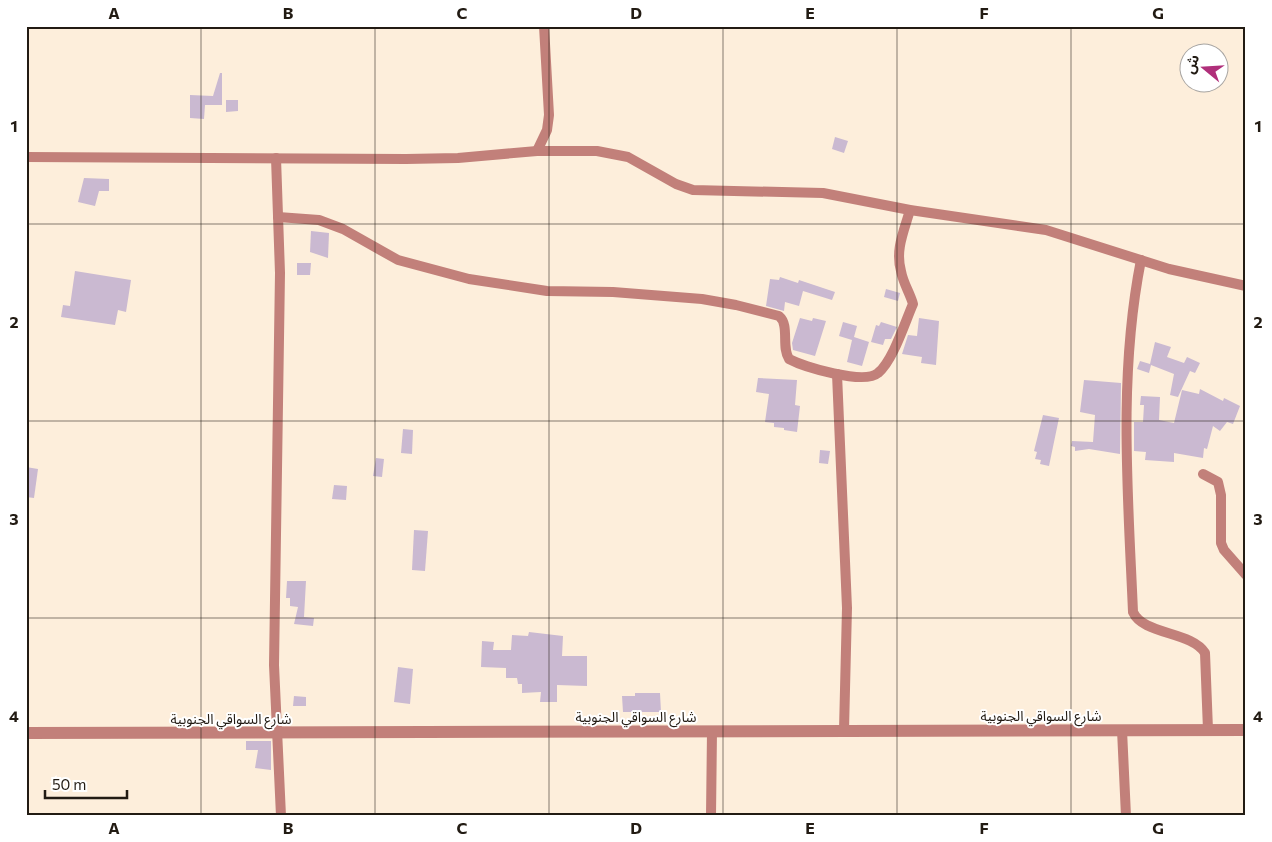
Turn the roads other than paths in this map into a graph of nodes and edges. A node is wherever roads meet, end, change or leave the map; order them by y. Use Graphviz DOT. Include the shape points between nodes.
graph roads {
  1 [pos="544,26"];
  2 [pos="537,151"];
  3 [pos="26,157"];
  4 [pos="276,158"];
  5 [pos="910,210"];
  6 [pos="278,217"];
  7 [pos="1141,260"];
  8 [pos="1246,286"];
  9 [pos="837,374"];
  10 [pos="1203,474"];
  11 [pos="1246,575"];
  12 [pos="844,730"];
  13 [pos="1122,730"];
  14 [pos="1208,730"];
  15 [pos="1246,730"];
  16 [pos="712,731"];
  17 [pos="26,733"];
  18 [pos="278,733"];
  19 [pos="281,816"];
  20 [pos="711,816"];
  21 [pos="1126,816"];
  1 -- 2 [label="street" via="550,114"];
  2 -- 4 [label="street" via="458,158"];
  2 -- 5 [label="street" via="618,154 693,190 791,191"];
  3 -- 4 [label="street"];
  4 -- 6 [label="street"];
  5 -- 7 [label="street" via="1046,230"];
  5 -- 9 [label="street" via="898,258 913,304 900,334 878,373 862,378"];
  6 -- 9 [label="street" via="330,223 388,256 469,279 546,290 613,292 736,304 778,316 783,322 789,359"];
  6 -- 18 [label="street" via="280,274 274,646"];
  7 -- 8 [label="street"];
  7 -- 14 [label="street" via="1127,376 1126,459 1132,612 1139,621 1196,644 1205,653"];
  9 -- 12 [label="street" via="847,608"];
  10 -- 11 [label="street" via="1218,482 1221,543"];
  12 -- 13 [label="street, شارع السواقي الجنوبية"];
  12 -- 16 [label="street, شارع السواقي الجنوبية"];
  13 -- 14 [label="street, شارع السواقي الجنوبية"];
  13 -- 21 [label="street"];
  14 -- 15 [label="street, شارع السواقي الجنوبية"];
  16 -- 18 [label="street, شارع السواقي الجنوبية"];
  16 -- 20 [label="street"];
  17 -- 18 [label="street, شارع السواقي الجنوبية"];
  18 -- 19 [label="street"];
}
